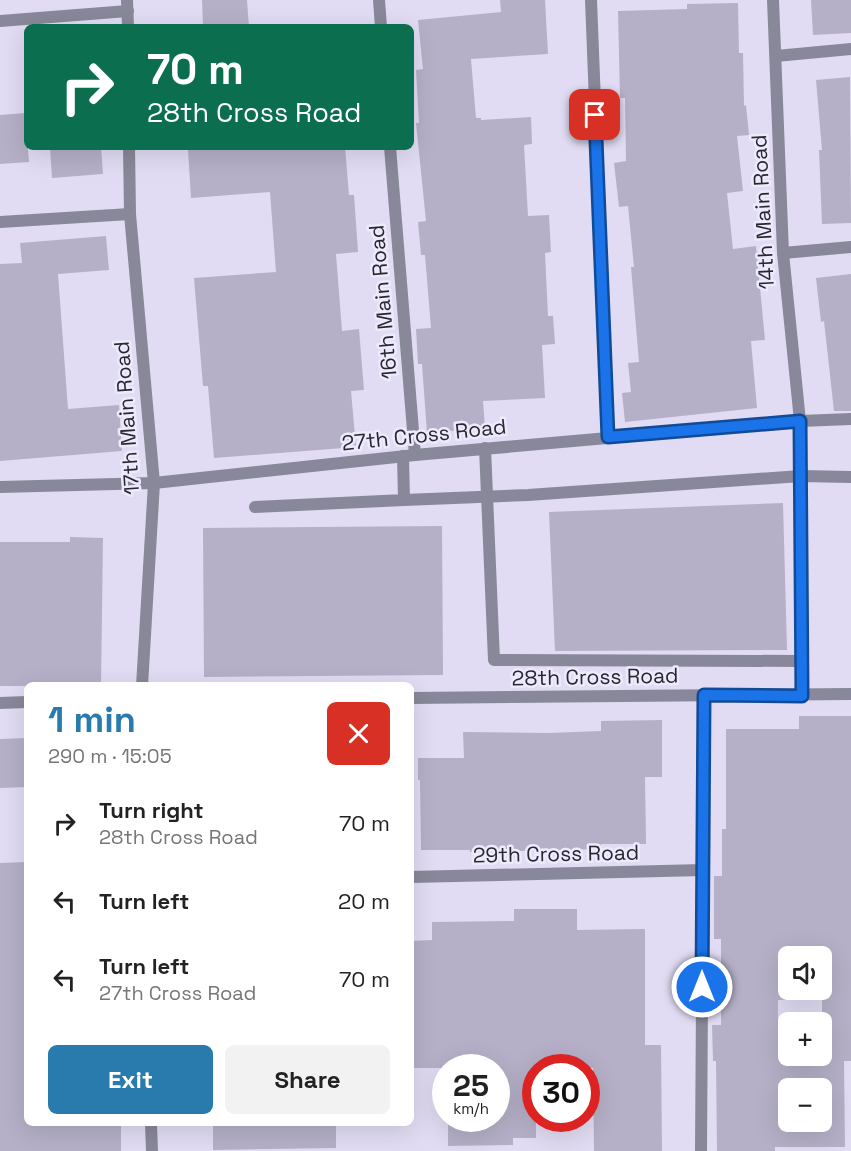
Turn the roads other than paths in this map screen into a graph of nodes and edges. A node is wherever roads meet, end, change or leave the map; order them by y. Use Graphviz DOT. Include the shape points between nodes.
graph roads {
  1 [pos="379,0"];
  2 [pos="591,0"];
  3 [pos="773,0"];
  4 [pos="128,6"];
  5 [pos="0,21"];
  6 [pos="128,24"];
  7 [pos="381,24"];
  8 [pos="851,49"];
  9 [pos="776,56"];
  10 [pos="129,150"];
  11 [pos="390,150"];
  12 [pos="130,214"];
  13 [pos="0,222"];
  14 [pos="851,247"];
  15 [pos="783,253"];
  16 [pos="851,419"];
  17 [pos="800,421"];
  18 [pos="608,437"];
  19 [pos="485,448"];
  20 [pos="409,455"];
  21 [pos="801,476"];
  22 [pos="851,477"];
  23 [pos="154,483"];
  24 [pos="0,488"];
  25 [pos="487,497"];
  26 [pos="405,500"];
  27 [pos="255,507"];
  28 [pos="801,661"];
  29 [pos="142,682"];
  30 [pos="851,694"];
  31 [pos="704,695"];
  32 [pos="802,696"];
  33 [pos="414,698"];
  34 [pos="24,702"];
  35 [pos="0,703"];
  36 [pos="703,870"];
  37 [pos="414,877"];
  38 [pos="151,1126"];
  39 [pos="152,1151"];
  40 [pos="701,1151"];
  1 -- 7 [label="street"];
  2 -- 18 [label="street"];
  3 -- 9 [label="street, 14th Main Road"];
  4 -- 5 [label="street"];
  4 -- 6 [label="street"];
  8 -- 9 [label="street"];
  9 -- 15 [label="street, 14th Main Road"];
  10 -- 12 [label="street, 17th Main Road"];
  11 -- 20 [label="street, 16th Main Road"];
  12 -- 13 [label="street"];
  12 -- 23 [label="street, 17th Main Road"];
  14 -- 15 [label="street"];
  15 -- 17 [label="street, 14th Main Road"];
  16 -- 17 [label="street, 27th Cross Road"];
  17 -- 18 [label="street, 27th Cross Road"];
  17 -- 21 [label="street, 14th Main Road"];
  18 -- 19 [label="street, 27th Cross Road"];
  19 -- 20 [label="street, 27th Cross Road"];
  19 -- 25 [label="street"];
  20 -- 23 [label="street, 27th Cross Road"];
  20 -- 26 [label="street, 16th Main Road"];
  21 -- 22 [label="street"];
  21 -- 25 [label="street"];
  21 -- 28 [label="street, 14th Main Road"];
  23 -- 24 [label="street, 27th Cross Road"];
  23 -- 29 [label="street, 17th Main Road"];
  25 -- 26 [label="street"];
  25 -- 28 [label="street" via="494,660"];
  26 -- 27 [label="street"];
  28 -- 32 [label="street, 14th Main Road"];
  30 -- 32 [label="street, 28th Cross Road"];
  31 -- 32 [label="street, 28th Cross Road"];
  31 -- 33 [label="street, 28th Cross Road"];
  31 -- 36 [label="street"];
  34 -- 35 [label="street"];
  36 -- 37 [label="street, 29th Cross Road"];
  36 -- 40 [label="street"];
  38 -- 39 [label="street"];
}
